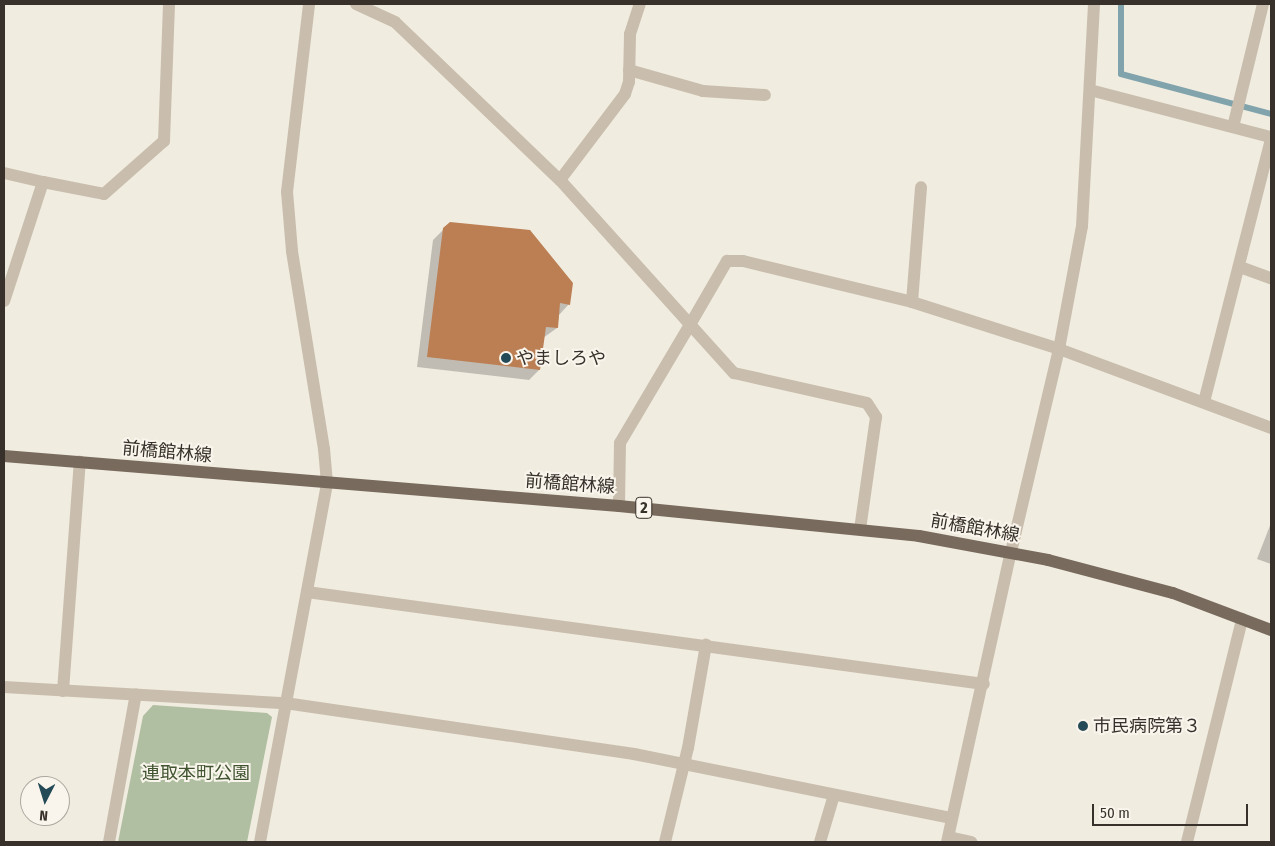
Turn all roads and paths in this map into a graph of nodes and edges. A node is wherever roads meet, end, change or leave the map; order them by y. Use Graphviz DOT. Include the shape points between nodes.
graph roads {
  1 [pos="169,4"];
  2 [pos="309,4"];
  3 [pos="356,4"];
  4 [pos="640,4"];
  5 [pos="1094,4"];
  6 [pos="1263,4"];
  7 [pos="629,70"];
  8 [pos="1090,90"];
  9 [pos="765,95"];
  10 [pos="1233,127"];
  11 [pos="1271,138"];
  12 [pos="4,173"];
  13 [pos="560,180"];
  14 [pos="43,182"];
  15 [pos="921,187"];
  16 [pos="1240,268"];
  17 [pos="1271,278"];
  18 [pos="4,301"];
  19 [pos="912,302"];
  20 [pos="691,323"];
  21 [pos="1059,350"];
  22 [pos="1204,402"];
  23 [pos="1271,428"];
  24 [pos="4,456"];
  25 [pos="80,462"];
  26 [pos="327,483"];
  27 [pos="619,506"];
  28 [pos="860,529"];
  29 [pos="1011,552"];
  30 [pos="307,592"];
  31 [pos="1242,619"];
  32 [pos="1271,630"];
  33 [pos="706,646"];
  34 [pos="984,684"];
  35 [pos="4,687"];
  36 [pos="63,691"];
  37 [pos="136,694"];
  38 [pos="285,703"];
  39 [pos="684,763"];
  40 [pos="834,796"];
  41 [pos="952,818"];
  42 [pos="948,839"];
  43 [pos="109,842"];
  44 [pos="260,842"];
  45 [pos="665,842"];
  46 [pos="820,842"];
  47 [pos="972,842"];
  48 [pos="1187,842"];
  1 -- 14 [label="street" via="164,141 104,194"];
  2 -- 26 [label="street" via="287,192 292,251"];
  3 -- 13 [label="street" via="395,22"];
  4 -- 7 [label="street" via="630,34"];
  5 -- 8 [label="street"];
  6 -- 10 [label="street"];
  7 -- 9 [label="street" via="702,91"];
  7 -- 13 [label="street" via="629,82 620,104"];
  8 -- 10 [label="street"];
  8 -- 21 [label="street" via="1082,226"];
  10 -- 11 [label="street"];
  11 -- 16 [label="street"];
  12 -- 14 [label="street"];
  13 -- 20 [label="street"];
  14 -- 18 [label="street"];
  15 -- 19 [label="street"];
  16 -- 17 [label="street"];
  16 -- 22 [label="street"];
  19 -- 20 [label="street" via="743,261 727,261"];
  19 -- 21 [label="street"];
  20 -- 27 [label="street" via="620,444"];
  20 -- 28 [label="street" via="734,373 867,403 876,417"];
  21 -- 22 [label="street"];
  21 -- 29 [label="street"];
  22 -- 23 [label="street"];
  24 -- 25 [label="main road, 前橋館林線 / 2"];
  25 -- 26 [label="main road, 前橋館林線 / 2"];
  25 -- 36 [label="street"];
  26 -- 27 [label="main road, 前橋館林線 / 2"];
  26 -- 30 [label="street"];
  27 -- 28 [label="main road, 前橋館林線 / 2"];
  28 -- 29 [label="main road, 前橋館林線 / 2"];
  29 -- 31 [label="main road, 前橋館林線 / 2" via="1173,594"];
  29 -- 34 [label="street"];
  30 -- 33 [label="street"];
  30 -- 38 [label="street"];
  31 -- 32 [label="main road, 前橋館林線 / 2"];
  31 -- 48 [label="street"];
  33 -- 34 [label="street"];
  33 -- 39 [label="street"];
  34 -- 41 [label="street"];
  35 -- 36 [label="street"];
  36 -- 37 [label="street"];
  37 -- 38 [label="street"];
  37 -- 43 [label="street"];
  38 -- 39 [label="street"];
  38 -- 44 [label="street"];
  39 -- 40 [label="street"];
  39 -- 45 [label="street"];
  40 -- 41 [label="street"];
  40 -- 46 [label="street"];
  41 -- 42 [label="street"];
  42 -- 47 [label="street"];
}
